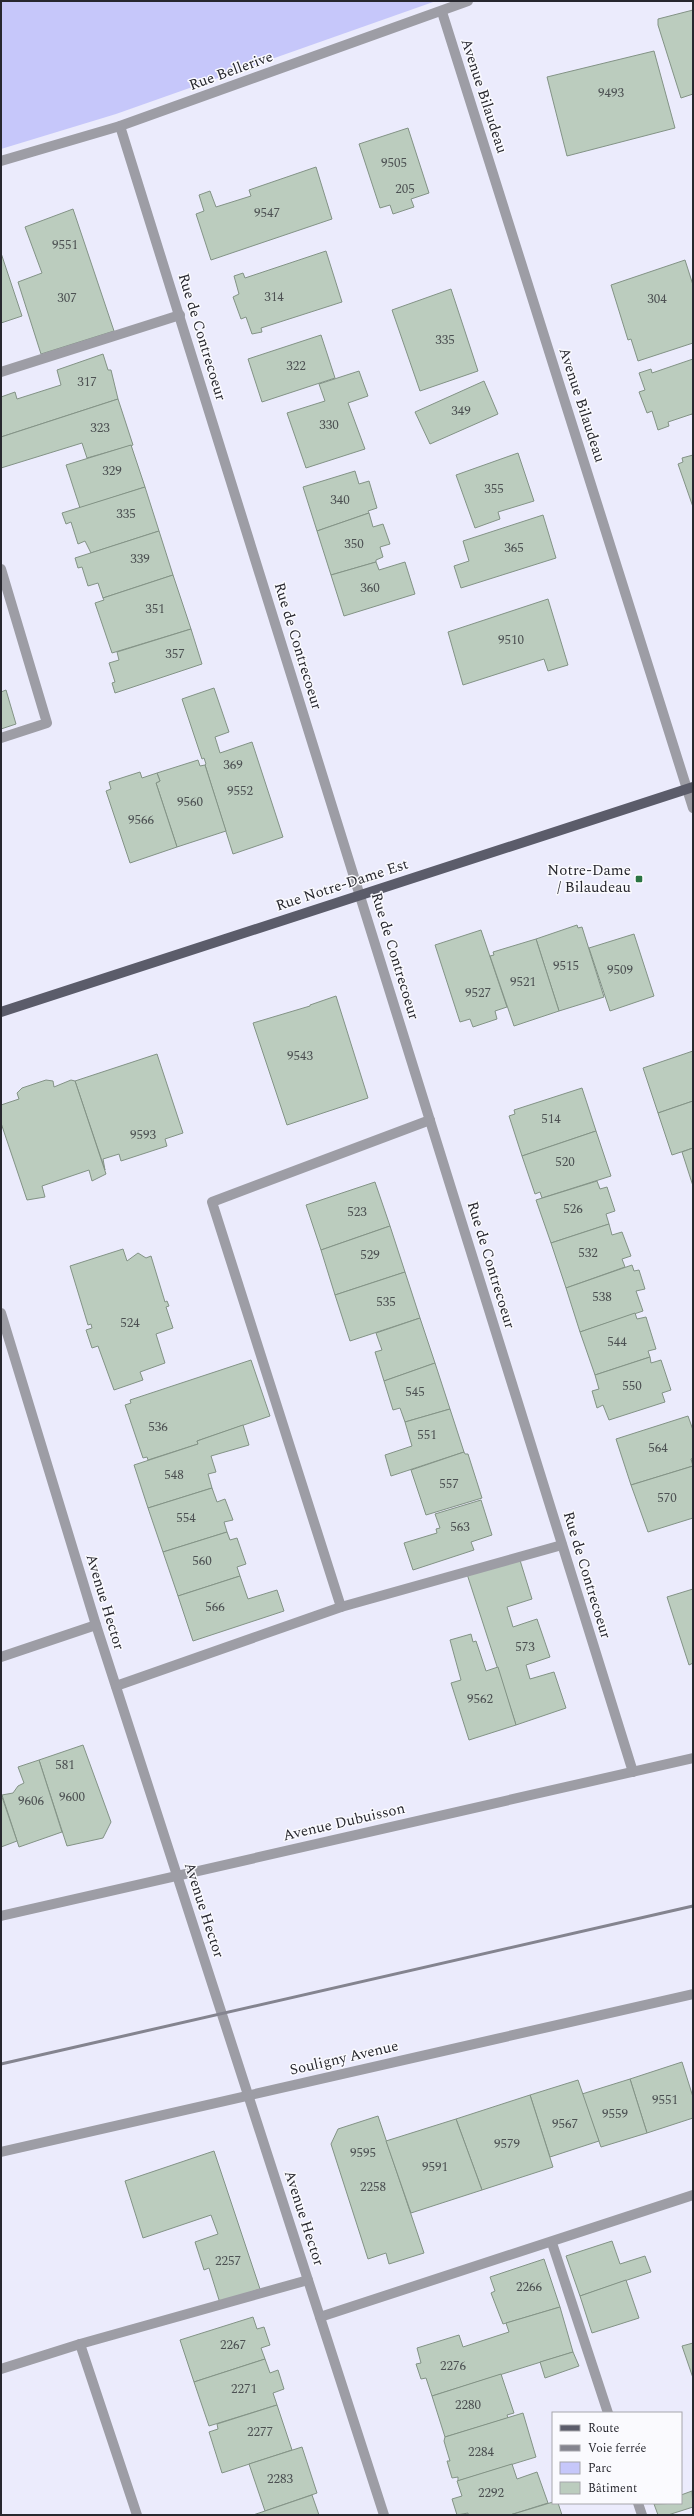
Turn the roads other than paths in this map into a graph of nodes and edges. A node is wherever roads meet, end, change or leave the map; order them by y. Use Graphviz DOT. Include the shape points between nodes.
graph roads {
  1 [pos="468,1"];
  2 [pos="442,12"];
  3 [pos="120,126"];
  4 [pos="1,161"];
  5 [pos="180,315"];
  6 [pos="1,372"];
  7 [pos="1,569"];
  8 [pos="1,738"];
  9 [pos="690,788"];
  10 [pos="693,808"];
  11 [pos="360,895"];
  12 [pos="1,1012"];
  13 [pos="430,1120"];
  14 [pos="1,1313"];
  15 [pos="562,1544"];
  16 [pos="341,1607"];
  17 [pos="96,1625"];
  18 [pos="1,1657"];
  19 [pos="116,1686"];
  20 [pos="693,1758"];
  21 [pos="633,1772"];
  22 [pos="178,1875"];
  23 [pos="1,1916"];
  24 [pos="693,1994"];
  25 [pos="249,2095"];
  26 [pos="1,2152"];
  27 [pos="693,2195"];
  28 [pos="552,2243"];
  29 [pos="308,2280"];
  30 [pos="320,2317"];
  31 [pos="80,2344"];
  32 [pos="1,2369"];
  33 [pos="608,2412"];
  34 [pos="638,2504"];
  35 [pos="137,2515"];
  36 [pos="384,2515"];
  37 [pos="642,2515"];
  1 -- 2 [label="street, Rue Bellerive"];
  2 -- 3 [label="street, Rue Bellerive"];
  2 -- 9 [label="street, Avenue Bilaudeau"];
  3 -- 4 [label="street, Rue Bellerive"];
  3 -- 5 [label="street, Rue de Contrecoeur"];
  5 -- 6 [label="street"];
  5 -- 11 [label="street, Rue de Contrecoeur"];
  7 -- 8 [label="street" via="47,723"];
  9 -- 10 [label="street, Avenue Bilaudeau"];
  9 -- 11 [label="main road, Rue Notre-Dame Est"];
  11 -- 12 [label="main road, Rue Notre-Dame Est"];
  11 -- 13 [label="street, Rue de Contrecoeur"];
  13 -- 15 [label="street, Rue de Contrecoeur"];
  13 -- 16 [label="street" via="212,1202"];
  14 -- 17 [label="street, Avenue Hector"];
  15 -- 16 [label="street"];
  15 -- 21 [label="street, Rue de Contrecoeur"];
  16 -- 19 [label="street"];
  17 -- 18 [label="street"];
  17 -- 19 [label="street, Avenue Hector"];
  19 -- 22 [label="street, Avenue Hector"];
  20 -- 21 [label="street, Avenue Dubuisson"];
  21 -- 22 [label="street, Avenue Dubuisson"];
  22 -- 23 [label="street, Avenue Dubuisson"];
  22 -- 25 [label="street, Avenue Hector"];
  24 -- 25 [label="street, Souligny Avenue"];
  25 -- 26 [label="street, Souligny Avenue"];
  25 -- 29 [label="street, Avenue Hector"];
  27 -- 28 [label="street"];
  28 -- 30 [label="street"];
  28 -- 33 [label="street"];
  29 -- 30 [label="street, Avenue Hector"];
  29 -- 31 [label="street"];
  30 -- 36 [label="street, Avenue Hector"];
  31 -- 32 [label="street"];
  31 -- 35 [label="street"];
  34 -- 37 [label="street"];
}
